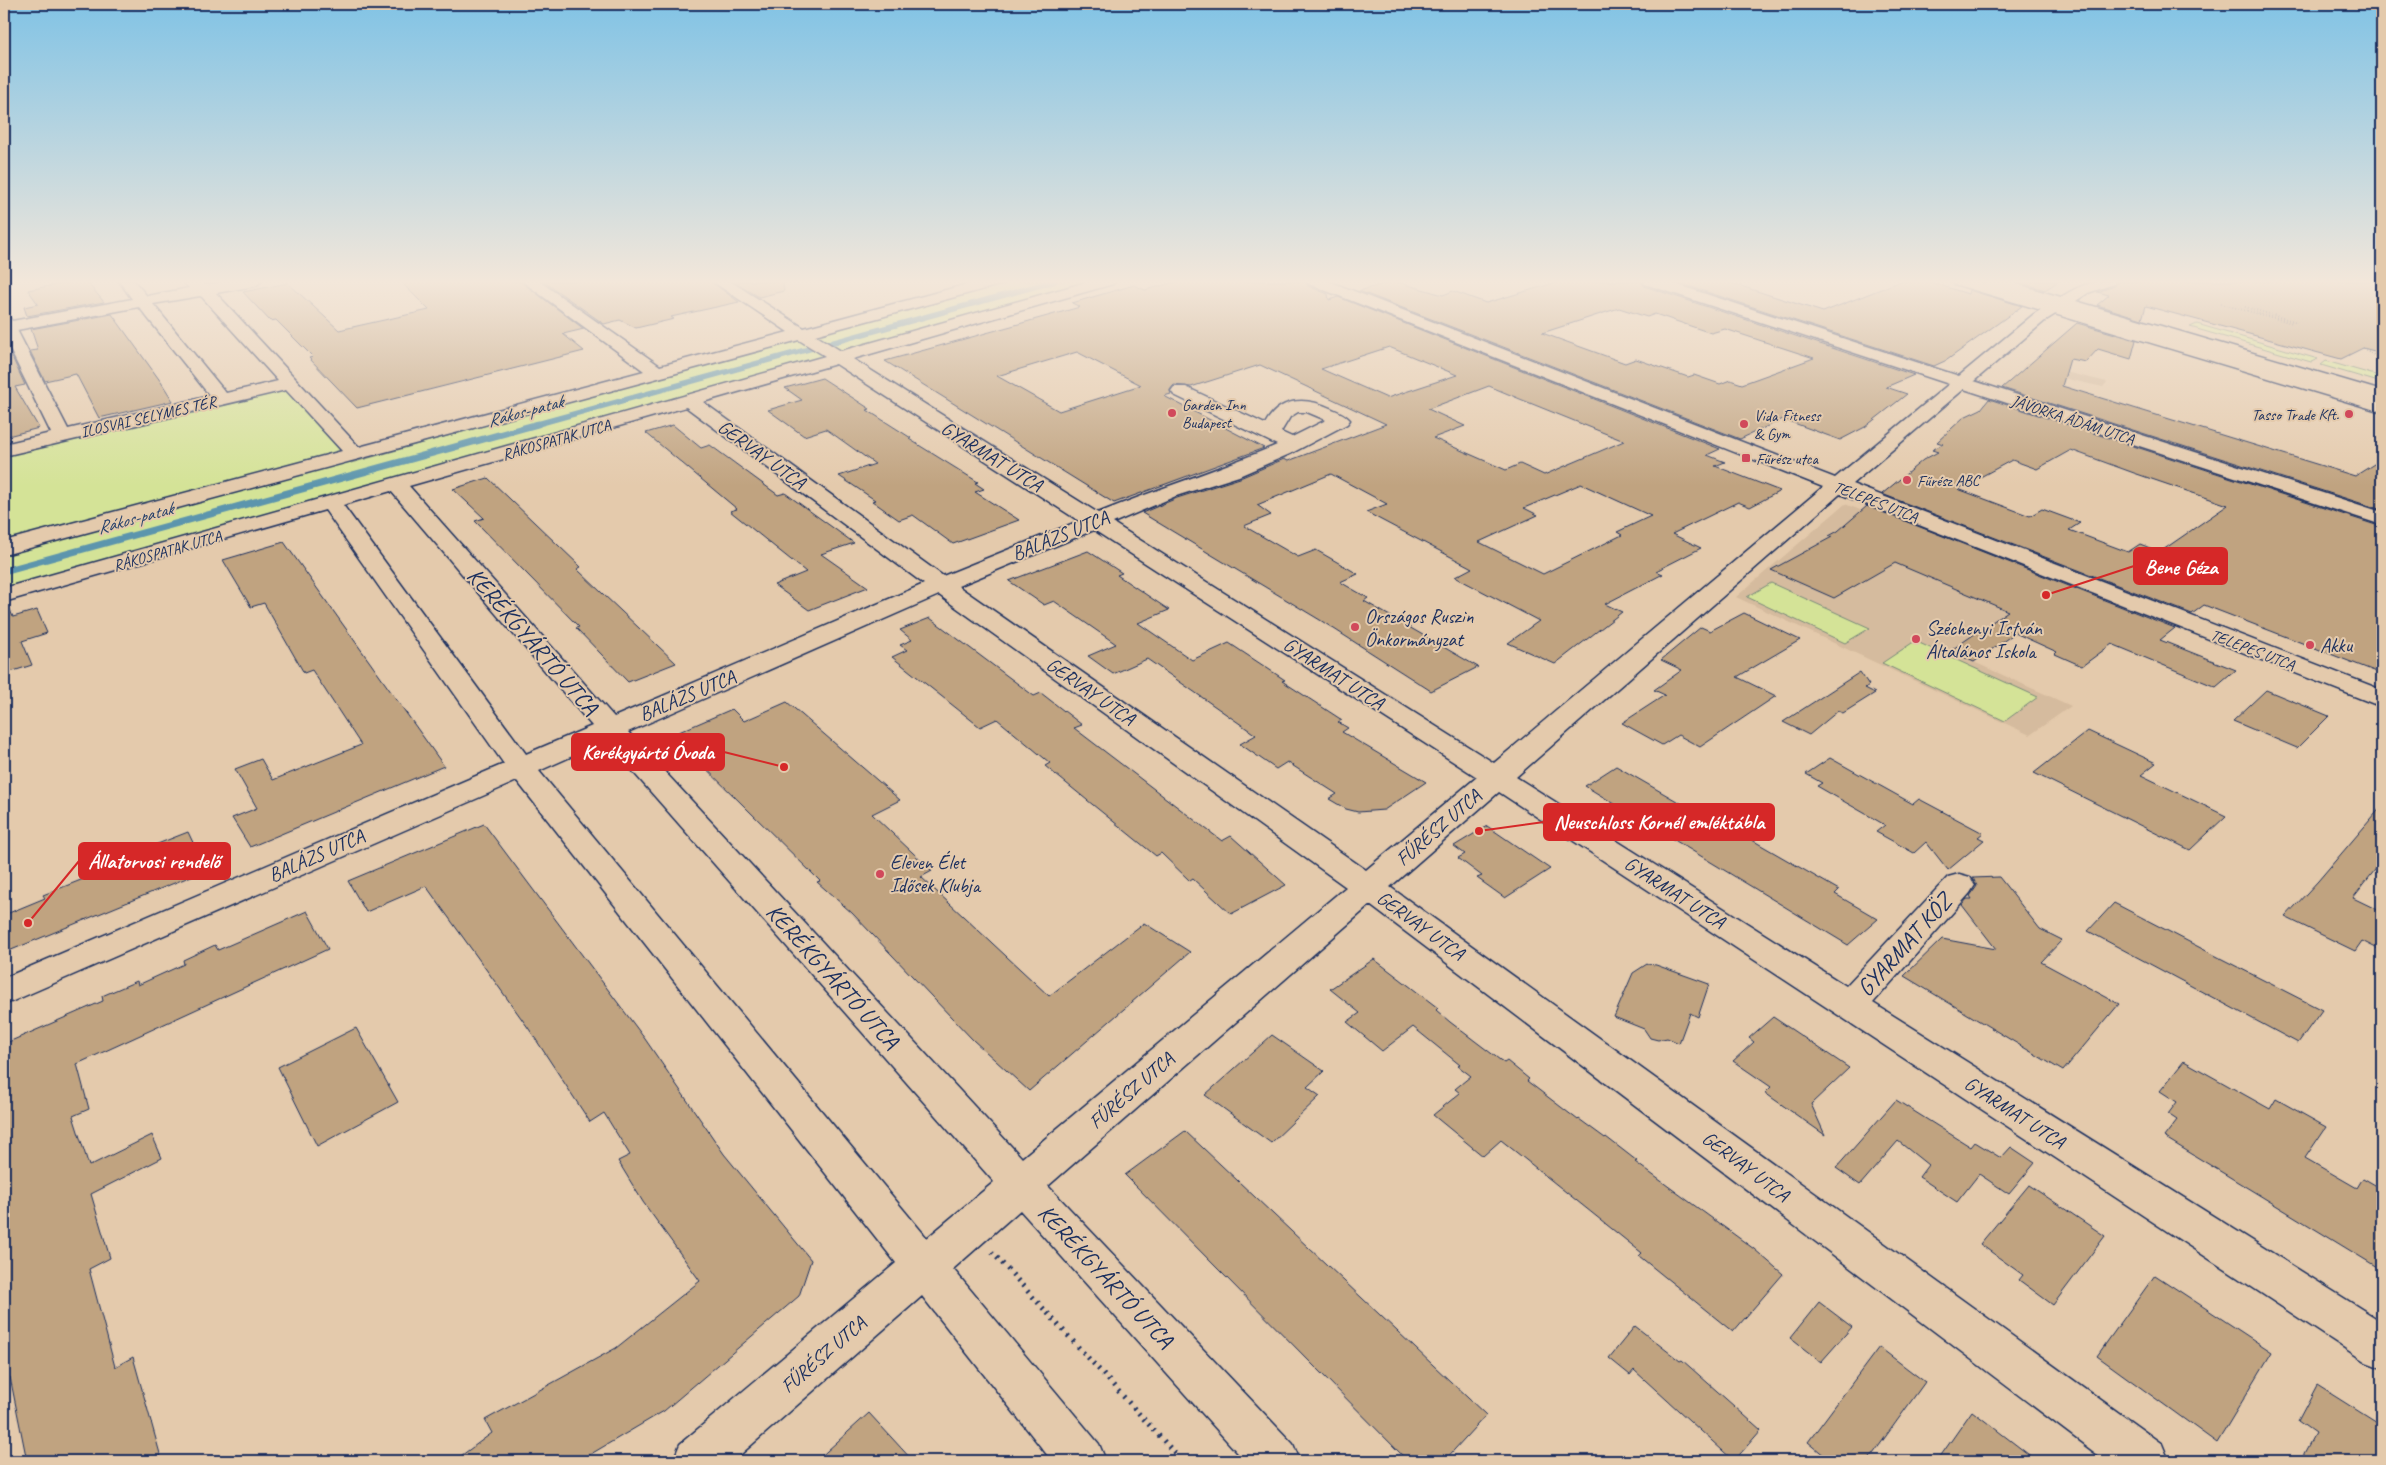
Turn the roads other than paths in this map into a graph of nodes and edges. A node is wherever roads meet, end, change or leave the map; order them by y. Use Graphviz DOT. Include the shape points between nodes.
graph roads {
  1 [pos="18,349"];
  2 [pos="181,349"];
  3 [pos="259,349"];
  4 [pos="625,349"];
  5 [pos="743,349"];
  6 [pos="825,349"];
  7 [pos="872,349"];
  8 [pos="1489,349"];
  9 [pos="1859,349"];
  10 [pos="2004,349"];
  11 [pos="2206,349"];
  12 [pos="2220,349"];
  13 [pos="2239,349"];
  14 [pos="839,359"];
  15 [pos="657,372"];
  16 [pos="292,383"];
  17 [pos="1962,383"];
  18 [pos="2382,387"];
  19 [pos="1180,392"];
  20 [pos="2382,397"];
  21 [pos="222,399"];
  22 [pos="689,400"];
  23 [pos="2382,406"];
  24 [pos="62,436"];
  25 [pos="4,450"];
  26 [pos="355,454"];
  27 [pos="397,485"];
  28 [pos="1837,486"];
  29 [pos="331,504"];
  30 [pos="2382,519"];
  31 [pos="1095,520"];
  32 [pos="4,548"];
  33 [pos="941,585"];
  34 [pos="4,595"];
  35 [pos="2382,699"];
  36 [pos="609,728"];
  37 [pos="520,766"];
  38 [pos="1496,776"];
  39 [pos="1959,885"];
  40 [pos="1368,887"];
  41 [pos="4,992"];
  42 [pos="1850,1005"];
  43 [pos="1022,1184"];
  44 [pos="926,1266"];
  45 [pos="2382,1346"];
  46 [pos="697,1461"];
  47 [pos="1082,1461"];
  48 [pos="1276,1461"];
  49 [pos="2145,1461"];
  1 -- 24 [label="street"];
  2 -- 21 [label="street"];
  3 -- 16 [label="street"];
  4 -- 15 [label="street"];
  5 -- 15 [label="street, RÁKOSPATAK UTCA"];
  6 -- 14 [label="street, GYARMAT UTCA"];
  7 -- 14 [label="street, RÁKOSPATAK UTCA"];
  8 -- 28 [label="street, TELEPES UTCA"];
  9 -- 17 [label="street, JÁVORKA ÁDÁM UTCA"];
  10 -- 17 [label="street, FŰRÉSZ UTCA"];
  11 -- 23 [label="street"];
  12 -- 20 [label="street"];
  13 -- 18 [label="street"];
  14 -- 22 [label="street, RÁKOSPATAK UTCA"];
  14 -- 31 [label="street, GYARMAT UTCA"];
  15 -- 26 [label="street, RÁKOSPATAK UTCA"];
  16 -- 21 [label="street, ILOSVAI SELYMES TÉR"];
  16 -- 26 [label="street"];
  17 -- 28 [label="street, FŰRÉSZ UTCA"];
  17 -- 30 [label="street, JÁVORKA ÁDÁM UTCA"];
  19 -- 31 [label="street, BALÁZS UTCA" via="1282,439 1232,472"];
  21 -- 24 [label="street, ILOSVAI SELYMES TÉR"];
  22 -- 27 [label="street, RÁKOSPATAK UTCA"];
  22 -- 33 [label="street, GERVAY UTCA"];
  24 -- 25 [label="street, ILOSVAI SELYMES TÉR"];
  26 -- 32 [label="street, RÁKOSPATAK UTCA"];
  27 -- 29 [label="street, RÁKOSPATAK UTCA"];
  27 -- 36 [label="street, KERÉKGYÁRTÓ UTCA"];
  28 -- 35 [label="street, TELEPES UTCA"];
  28 -- 38 [label="street, FŰRÉSZ UTCA"];
  29 -- 34 [label="street, RÁKOSPATAK UTCA"];
  29 -- 37 [label="street"];
  31 -- 33 [label="street, BALÁZS UTCA"];
  31 -- 38 [label="street, GYARMAT UTCA"];
  33 -- 36 [label="street, BALÁZS UTCA"];
  33 -- 40 [label="street, GERVAY UTCA"];
  36 -- 37 [label="street, BALÁZS UTCA"];
  36 -- 43 [label="street, KERÉKGYÁRTÓ UTCA"];
  37 -- 41 [label="street, BALÁZS UTCA"];
  37 -- 44 [label="street"];
  38 -- 40 [label="street, FŰRÉSZ UTCA"];
  38 -- 42 [label="street, GYARMAT UTCA"];
  39 -- 42 [label="street, GYARMAT KÖZ"];
  40 -- 43 [label="street, FŰRÉSZ UTCA"];
  40 -- 49 [label="street, GERVAY UTCA"];
  42 -- 45 [label="street, GYARMAT UTCA"];
  43 -- 44 [label="street, FŰRÉSZ UTCA"];
  43 -- 48 [label="street, KERÉKGYÁRTÓ UTCA"];
  44 -- 46 [label="street, FŰRÉSZ UTCA"];
  44 -- 47 [label="street"];
}
